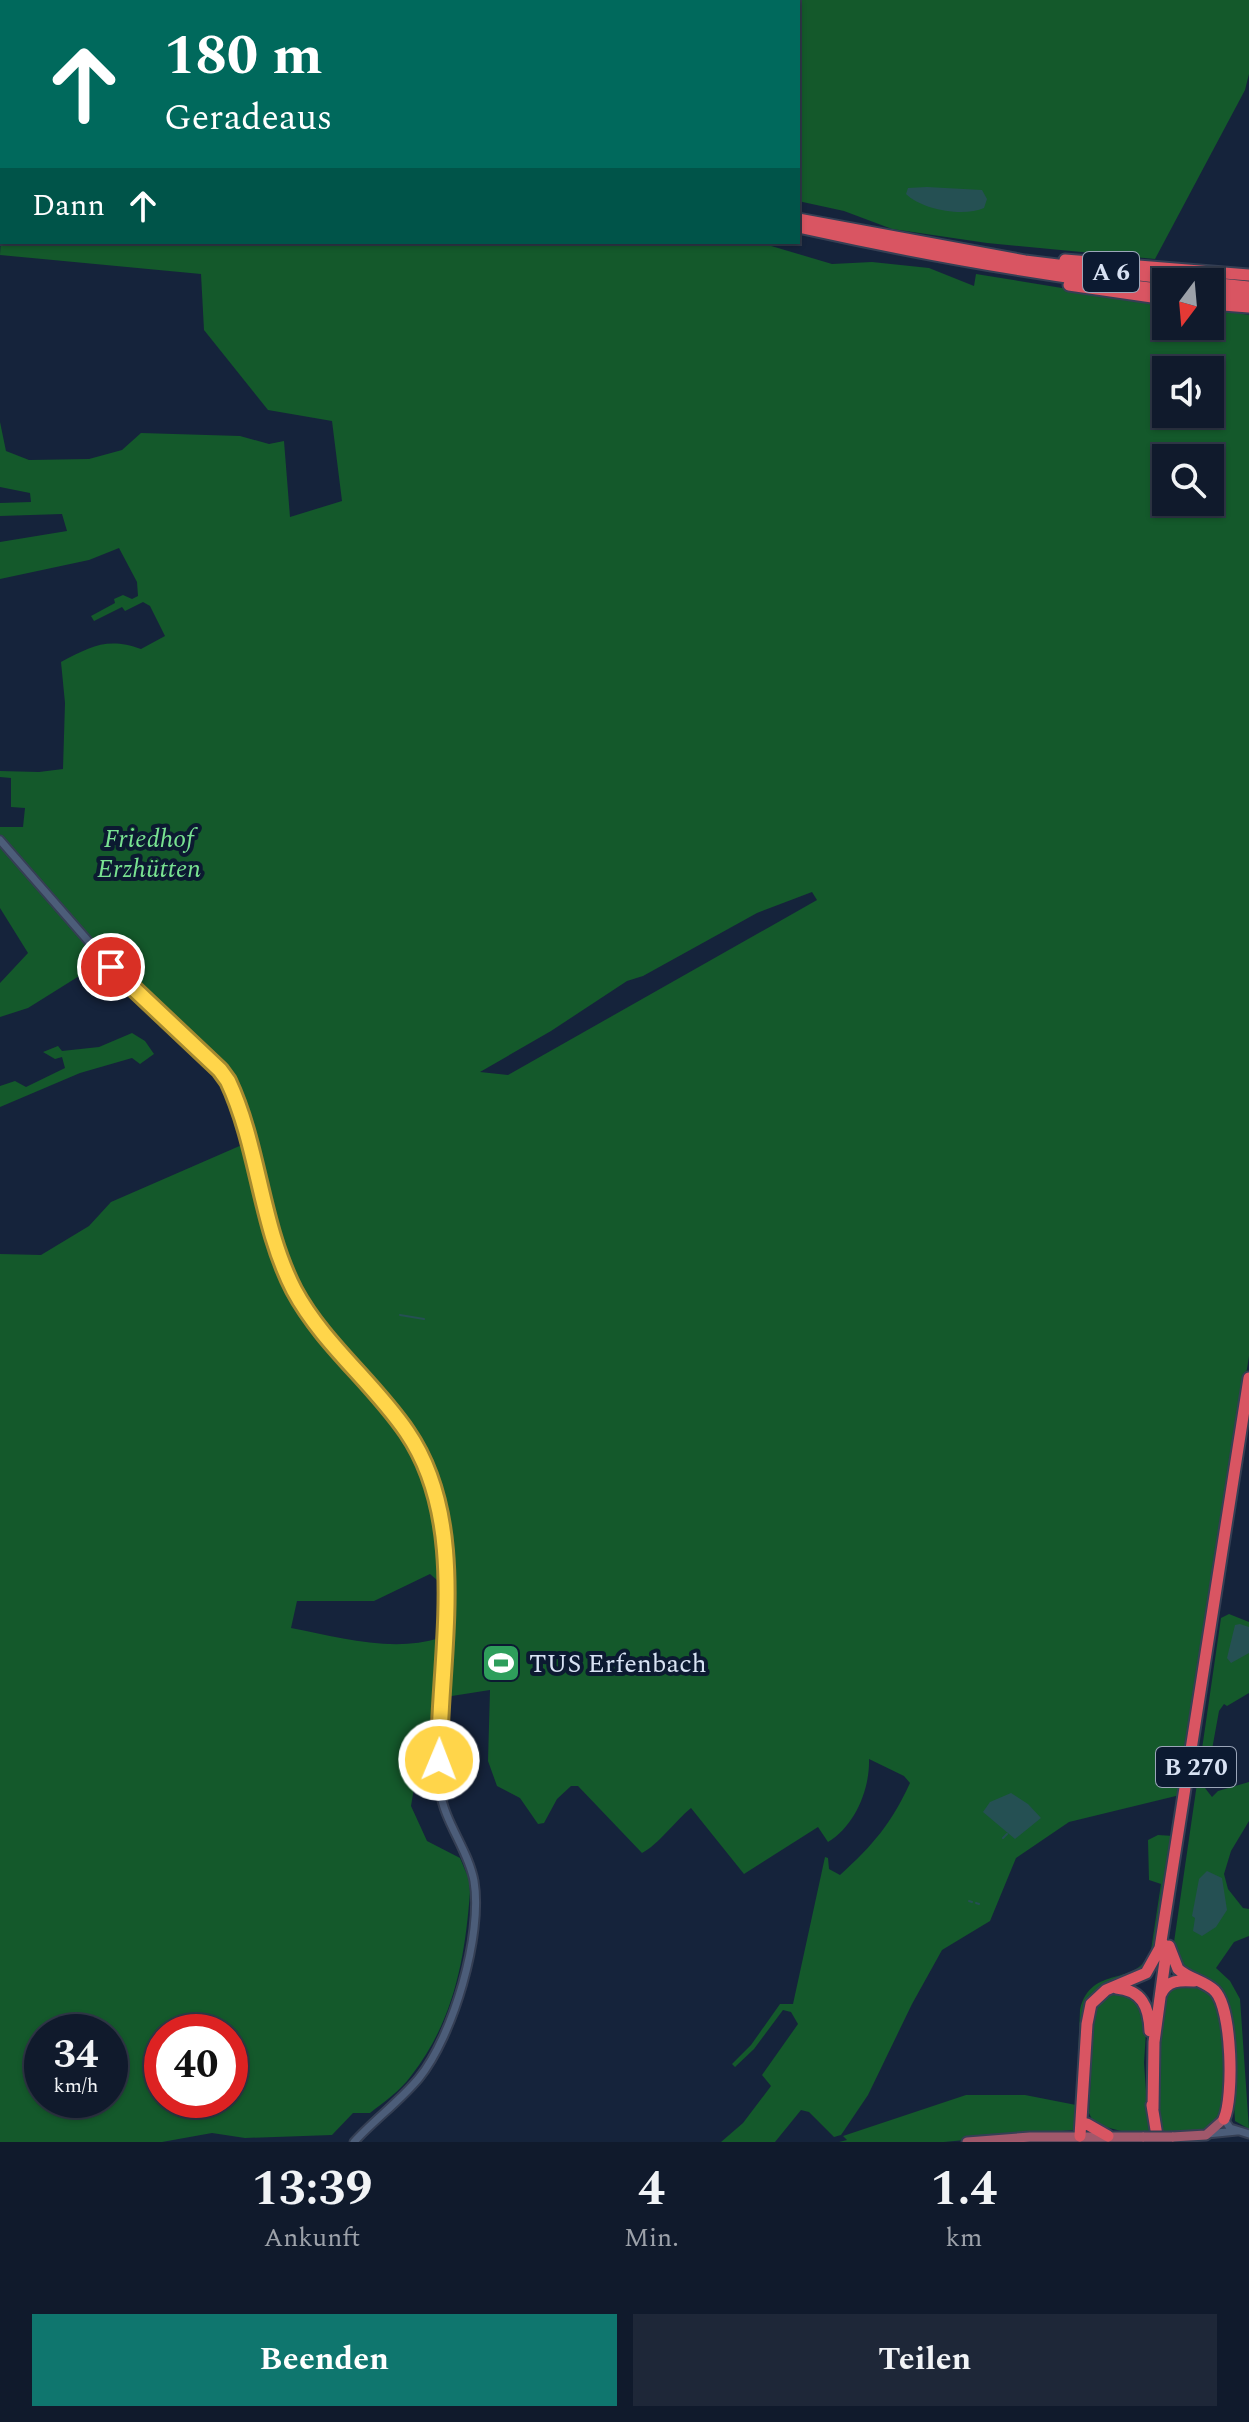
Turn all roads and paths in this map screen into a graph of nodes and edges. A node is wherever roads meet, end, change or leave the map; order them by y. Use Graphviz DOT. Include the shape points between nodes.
graph roads {
  1 [pos="800,219"];
  2 [pos="800,227"];
  3 [pos="1025,261"];
  4 [pos="1002,268"];
  5 [pos="1247,275"];
  6 [pos="1152,277"];
  7 [pos="1224,284"];
  8 [pos="1249,287"];
  9 [pos="1152,288"];
  10 [pos="1224,295"];
  11 [pos="1152,297"];
  12 [pos="1249,298"];
  13 [pos="1224,305"];
  14 [pos="1224,306"];
  15 [pos="1249,307"];
  16 [pos="1249,313"];
  17 [pos="0,840"];
  18 [pos="1249,1378"];
  19 [pos="1249,1418"];
  20 [pos="1216,1602"];
  21 [pos="1166,1932"];
  22 [pos="1203,1983"];
  23 [pos="1111,1988"];
  24 [pos="1158,2006"];
  25 [pos="1150,2039"];
  26 [pos="1084,2109"];
  27 [pos="1153,2109"];
  28 [pos="1224,2119"];
  29 [pos="1087,2124"];
  30 [pos="1237,2131"];
  31 [pos="1249,2132"];
  32 [pos="1206,2135"];
  33 [pos="1080,2136"];
  34 [pos="1108,2136"];
  35 [pos="354,2142"];
  36 [pos="967,2142"];
  37 [pos="1158,2142"];
  1 -- 3 [label="highway, A 6"];
  2 -- 4 [label="highway, A 6"];
  3 -- 5 [label="highway, A 6"];
  3 -- 6 [label="highway, A 6"];
  4 -- 9 [label="highway, A 6"];
  4 -- 11 [label="highway" via="1087,289"];
  7 -- 8 [label="highway"];
  10 -- 12 [label="highway"];
  13 -- 15 [label="highway"];
  14 -- 16 [label="highway"];
  17 -- 35 [label="street" via="111,967 220,1070 231,1087 294,1289 321,1330 395,1415 427,1467 440,1510 445,1543 440,1790 474,1882 473,1928 459,1998 424,2071"];
  18 -- 20 [label="highway, B 270"];
  19 -- 20 [label="highway, B 270"];
  20 -- 21 [label="highway, B 270"];
  21 -- 22 [label="highway, B 270" via="1174,1964"];
  21 -- 23 [label="highway, B 270" via="1149,1969"];
  21 -- 24 [label="highway"];
  21 -- 25 [label="highway"];
  22 -- 24 [label="highway" via="1169,1984"];
  22 -- 28 [label="highway, B 270" via="1219,1995 1225,2011 1229,2096"];
  23 -- 25 [label="highway" via="1141,1998 1149,2011"];
  23 -- 26 [label="highway, B 270" via="1098,1995 1088,2012"];
  24 -- 27 [label="highway"];
  25 -- 27 [label="highway"];
  26 -- 29 [label="highway, B 270"];
  26 -- 33 [label="highway, B 270"];
  27 -- 37 [label="highway"];
  28 -- 30 [label="street"];
  28 -- 31 [label="street"];
  28 -- 32 [label="main road"];
  29 -- 33 [label="highway"];
  29 -- 34 [label="highway"];
  30 -- 31 [label="street"];
  30 -- 32 [label="street"];
  32 -- 34 [label="main road, bridge"];
  33 -- 34 [label="main road"];
  33 -- 36 [label="main road"];
}
